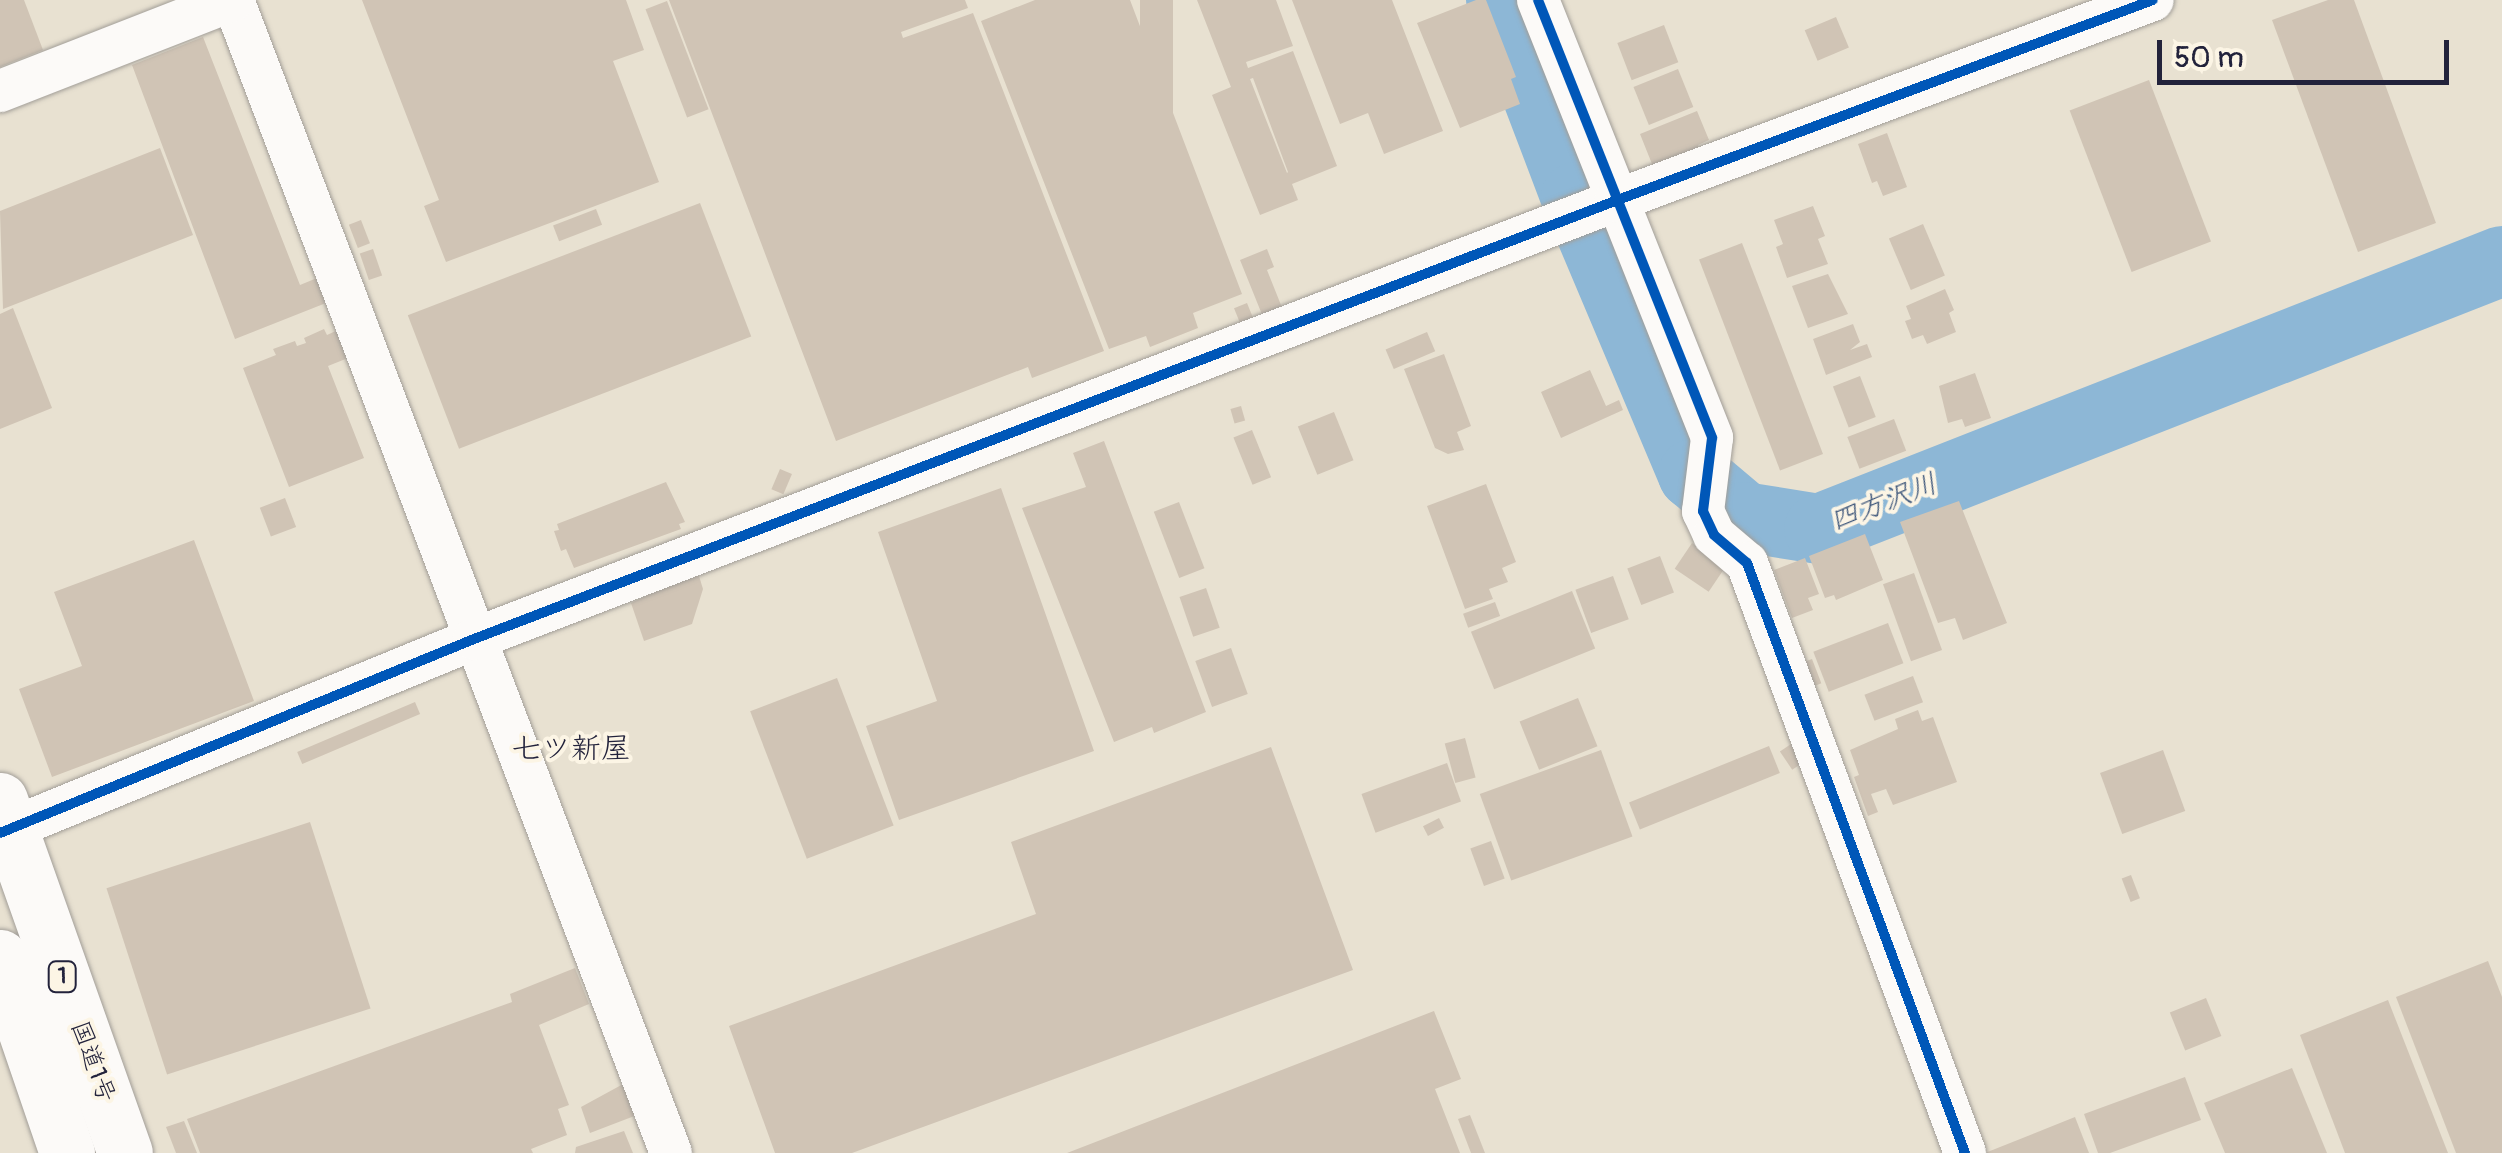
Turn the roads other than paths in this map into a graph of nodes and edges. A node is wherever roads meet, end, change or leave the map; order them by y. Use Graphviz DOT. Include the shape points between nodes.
graph roads {
  1 [pos="233,0"];
  2 [pos="1538,0"];
  3 [pos="2154,0"];
  4 [pos="0,92"];
  5 [pos="1615,200"];
  6 [pos="474,639"];
  7 [pos="3,821"];
  8 [pos="0,958"];
  9 [pos="67,1153"];
  10 [pos="125,1153"];
  11 [pos="671,1153"];
  12 [pos="1965,1153"];
  1 -- 4 [label="street"];
  1 -- 6 [label="street"];
  2 -- 5 [label="street"];
  3 -- 5 [label="street"];
  5 -- 6 [label="street"];
  5 -- 12 [label="street" via="1712,438 1703,511 1714,535 1747,563"];
  6 -- 7 [label="street"];
  6 -- 11 [label="street"];
  7 -- 10 [label="highway, 国道1号 / 1"];
  8 -- 9 [label="highway, 国道1号 / 1"];
}
